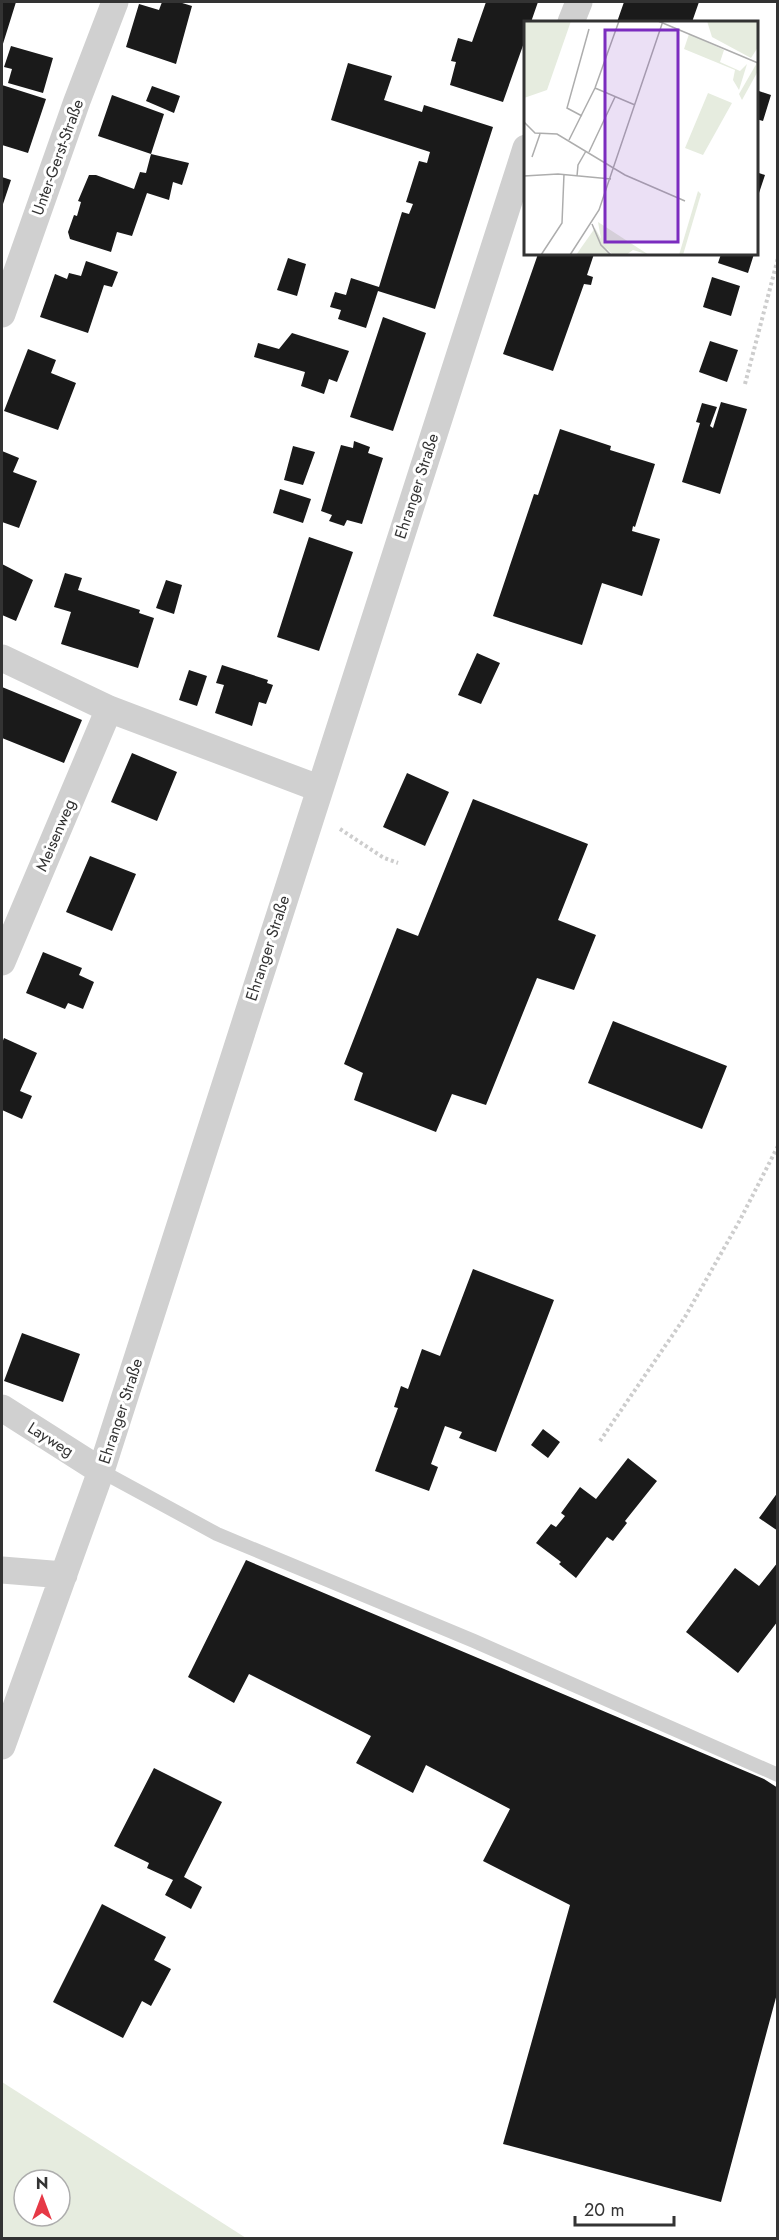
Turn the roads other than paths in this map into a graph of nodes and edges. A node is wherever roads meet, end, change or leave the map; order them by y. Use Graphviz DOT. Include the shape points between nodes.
graph roads {
  1 [pos="115,2"];
  2 [pos="579,2"];
  3 [pos="571,21"];
  4 [pos="524,151"];
  5 [pos="2,314"];
  6 [pos="2,658"];
  7 [pos="110,709"];
  8 [pos="315,799"];
  9 [pos="2,962"];
  10 [pos="2,1408"];
  11 [pos="100,1471"];
  12 [pos="2,1569"];
  13 [pos="64,1575"];
  14 [pos="2,1746"];
  15 [pos="777,1775"];
  1 -- 5 [label="street, Unter-Gerst-Straße"];
  2 -- 3 [label="street"];
  4 -- 8 [label="street, Ehranger Straße"];
  6 -- 7 [label="street"];
  7 -- 8 [label="street"];
  7 -- 9 [label="street, Meisenweg"];
  8 -- 11 [label="street, Ehranger Straße"];
  10 -- 11 [label="street, Layweg"];
  11 -- 13 [label="street, Ehranger Straße"];
  11 -- 15 [label="lane" via="217,1534 474,1641"];
  12 -- 13 [label="street"];
  13 -- 14 [label="street, Ehranger Straße"];
}
